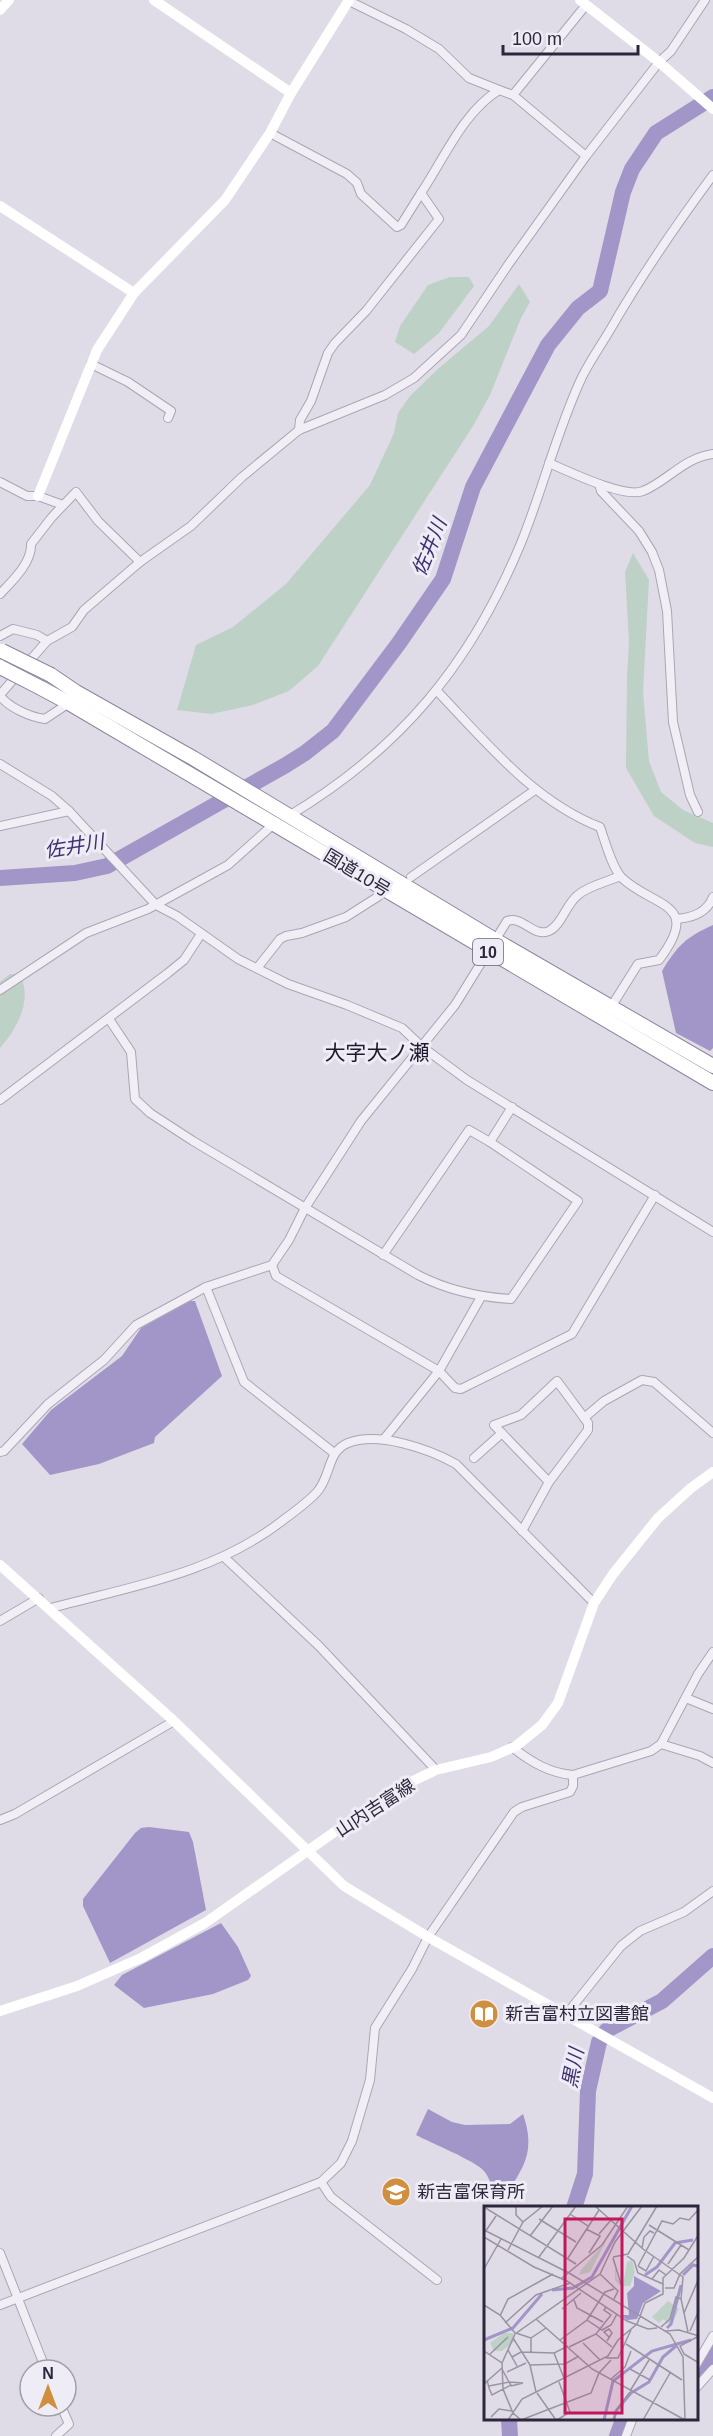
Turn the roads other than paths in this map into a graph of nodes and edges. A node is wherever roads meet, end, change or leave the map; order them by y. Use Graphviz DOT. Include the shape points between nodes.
graph roads {
  1 [pos="9,0"];
  2 [pos="154,0"];
  3 [pos="349,0"];
  4 [pos="705,0"];
  5 [pos="583,2"];
  6 [pos="0,10"];
  7 [pos="659,62"];
  8 [pos="499,90"];
  9 [pos="291,93"];
  10 [pos="513,95"];
  11 [pos="713,109"];
  12 [pos="270,133"];
  13 [pos="586,156"];
  14 [pos="713,175"];
  15 [pos="421,193"];
  16 [pos="0,206"];
  17 [pos="134,293"];
  18 [pos="91,364"];
  19 [pos="168,418"];
  20 [pos="299,430"];
  21 [pos="713,454"];
  22 [pos="549,463"];
  23 [pos="0,482"];
  24 [pos="599,484"];
  25 [pos="38,496"];
  26 [pos="63,505"];
  27 [pos="140,562"];
  28 [pos="0,594"];
  29 [pos="0,636"];
  30 [pos="47,641"];
  31 [pos="1,650"];
  32 [pos="0,667"];
  33 [pos="437,691"];
  34 [pos="0,695"];
  35 [pos="69,703"];
  36 [pos="0,764"];
  37 [pos="535,790"];
  38 [pos="69,811"];
  39 [pos="698,813"];
  40 [pos="289,815"];
  41 [pos="270,816"];
  42 [pos="0,826"];
  43 [pos="620,876"];
  44 [pos="411,877"];
  45 [pos="380,896"];
  46 [pos="713,897"];
  47 [pos="156,905"];
  48 [pos="676,919"];
  49 [pos="201,934"];
  50 [pos="491,945"];
  51 [pos="258,967"];
  52 [pos="0,990"];
  53 [pos="611,1007"];
  54 [pos="109,1019"];
  55 [pos="421,1046"];
  56 [pos="713,1066"];
  57 [pos="713,1083"];
  58 [pos="0,1100"];
  59 [pos="512,1107"];
  60 [pos="490,1142"];
  61 [pos="655,1195"];
  62 [pos="305,1208"];
  63 [pos="713,1232"];
  64 [pos="383,1255"];
  65 [pos="272,1265"];
  66 [pos="206,1287"];
  67 [pos="481,1297"];
  68 [pos="439,1371"];
  69 [pos="585,1418"];
  70 [pos="502,1433"];
  71 [pos="713,1433"];
  72 [pos="384,1439"];
  73 [pos="0,1452"];
  74 [pos="334,1454"];
  75 [pos="474,1458"];
  76 [pos="713,1472"];
  77 [pos="549,1482"];
  78 [pos="522,1531"];
  79 [pos="225,1557"];
  80 [pos="0,1564"];
  81 [pos="39,1598"];
  82 [pos="594,1604"];
  83 [pos="51,1608"];
  84 [pos="0,1621"];
  85 [pos="713,1652"];
  86 [pos="686,1698"];
  87 [pos="713,1709"];
  88 [pos="174,1721"];
  89 [pos="662,1744"];
  90 [pos="512,1748"];
  91 [pos="713,1763"];
  92 [pos="436,1770"];
  93 [pos="573,1775"];
  94 [pos="0,1820"];
  95 [pos="309,1851"];
  96 [pos="713,1891"];
  97 [pos="428,1937"];
  98 [pos="1,2010"];
  99 [pos="565,2016"];
  100 [pos="713,2098"];
  101 [pos="321,2182"];
  102 [pos="0,2253"];
  103 [pos="437,2280"];
  104 [pos="17,2298"];
  105 [pos="0,2305"];
  106 [pos="713,2336"];
  107 [pos="41,2358"];
  108 [pos="698,2362"];
  109 [pos="713,2369"];
  110 [pos="698,2386"];
  111 [pos="66,2418"];
  112 [pos="632,2421"];
  113 [pos="56,2436"];
  114 [pos="626,2436"];
  1 -- 6 [label="street"];
  2 -- 9 [label="street"];
  3 -- 8 [label="street" via="439,50 469,78"];
  3 -- 9 [label="street"];
  4 -- 7 [label="street" via="671,51"];
  5 -- 7 [label="street"];
  5 -- 10 [label="street"];
  7 -- 11 [label="street"];
  7 -- 13 [label="street"];
  8 -- 10 [label="street"];
  8 -- 15 [label="street" via="464,126"];
  9 -- 12 [label="street"];
  10 -- 13 [label="street"];
  12 -- 15 [label="street" via="346,174 357,183 361,194 397,227"];
  12 -- 17 [label="street" via="225,200"];
  13 -- 20 [label="street" via="460,335 414,378 375,399"];
  14 -- 22 [label="street" via="651,262 582,376"];
  15 -- 20 [label="street" via="439,219 328,353"];
  16 -- 17 [label="street"];
  17 -- 18 [label="street"];
  18 -- 19 [label="street" via="128,382 171,411"];
  18 -- 25 [label="street"];
  20 -- 27 [label="street" via="191,526"];
  21 -- 24 [label="street" via="681,465 641,492"];
  22 -- 24 [label="street"];
  22 -- 33 [label="street" via="496,601"];
  23 -- 25 [label="street" via="27,496"];
  24 -- 39 [label="street" via="639,531 659,570 667,611 673,722"];
  25 -- 26 [label="street"];
  26 -- 27 [label="street" via="76,492 98,521"];
  26 -- 28 [label="street" via="31,544 31,552 19,573"];
  27 -- 30 [label="street" via="84,610 72,627"];
  29 -- 30 [label="street" via="13,629"];
  30 -- 34 [label="street"];
  31 -- 41 [label="highway, 国道10号 / 10, bridge" via="193,758"];
  32 -- 35 [label="highway, 国道10号 / 10, bridge"];
  33 -- 37 [label="street"];
  33 -- 40 [label="street" via="339,784"];
  34 -- 35 [label="street" via="7,705 36,718 45,719"];
  35 -- 41 [label="highway, 国道10号 / 10"];
  36 -- 38 [label="street"];
  37 -- 43 [label="street" via="581,820 600,827"];
  37 -- 44 [label="street"];
  38 -- 42 [label="street"];
  38 -- 47 [label="street"];
  40 -- 41 [label="highway, 国道10号 / 10"];
  40 -- 50 [label="highway, 国道10号 / 10"];
  41 -- 47 [label="street" via="236,860"];
  41 -- 50 [label="highway, 国道10号 / 10"];
  43 -- 48 [label="street" via="669,907"];
  43 -- 50 [label="street" via="579,894 548,932 540,933 509,919"];
  45 -- 51 [label="street" via="346,917 280,939"];
  46 -- 48 [label="street" via="710,905 692,918"];
  47 -- 49 [label="street"];
  47 -- 52 [label="street" via="86,933"];
  48 -- 53 [label="street" via="673,942 659,960 638,964"];
  49 -- 51 [label="street" via="238,959"];
  49 -- 54 [label="street" via="184,960"];
  50 -- 53 [label="highway, 国道10号 / 10"];
  50 -- 55 [label="street" via="454,1005"];
  50 -- 57 [label="highway, 国道10号 / 10"];
  51 -- 55 [label="street" via="288,984 402,1028"];
  53 -- 56 [label="highway, 国道10号 / 10"];
  54 -- 58 [label="street"];
  54 -- 62 [label="street" via="131,1052 135,1099 141,1106"];
  55 -- 59 [label="street"];
  55 -- 62 [label="street" via="361,1121"];
  59 -- 60 [label="street"];
  59 -- 61 [label="street"];
  60 -- 64 [label="street" via="469,1130"];
  60 -- 67 [label="street" via="578,1201 511,1299"];
  61 -- 63 [label="street"];
  61 -- 68 [label="street" via="572,1334 460,1389"];
  62 -- 64 [label="street"];
  62 -- 65 [label="street"];
  64 -- 67 [label="street" via="425,1279"];
  65 -- 66 [label="street"];
  65 -- 68 [label="street" via="276,1276"];
  66 -- 73 [label="street" via="136,1325 104,1360 48,1404"];
  66 -- 74 [label="street" via="244,1382"];
  67 -- 68 [label="street"];
  68 -- 72 [label="street"];
  69 -- 70 [label="street" via="557,1381 521,1415 494,1425"];
  69 -- 71 [label="street" via="604,1401 642,1380 654,1382"];
  69 -- 77 [label="street" via="588,1430"];
  70 -- 75 [label="street"];
  70 -- 77 [label="street"];
  72 -- 74 [label="street" via="361,1439 345,1444"];
  72 -- 78 [label="street" via="440,1455 456,1464"];
  74 -- 79 [label="street" via="319,1490 255,1541"];
  76 -- 82 [label="street, 山内吉富線" via="658,1518"];
  77 -- 78 [label="street"];
  78 -- 82 [label="street"];
  79 -- 83 [label="street" via="166,1578"];
  79 -- 92 [label="street" via="319,1646"];
  80 -- 81 [label="street"];
  81 -- 83 [label="street"];
  81 -- 84 [label="street"];
  82 -- 90 [label="street, 山内吉富線" via="558,1703 542,1725"];
  83 -- 88 [label="street"];
  85 -- 86 [label="street"];
  86 -- 87 [label="street"];
  86 -- 89 [label="street"];
  88 -- 94 [label="street"];
  88 -- 95 [label="street"];
  89 -- 91 [label="street"];
  89 -- 93 [label="street"];
  90 -- 92 [label="street, 山内吉富線"];
  90 -- 93 [label="street" via="543,1768"];
  92 -- 95 [label="street, 山内吉富線" via="394,1790"];
  93 -- 97 [label="street" via="570,1792 514,1812"];
  95 -- 97 [label="street" via="344,1886"];
  95 -- 98 [label="street, 山内吉富線" via="205,1923 141,1958 77,1986"];
  96 -- 99 [label="street" via="692,1908 640,1931 621,1946"];
  97 -- 99 [label="street"];
  97 -- 101 [label="street" via="375,2028 370,2080 352,2141 341,2163"];
  99 -- 100 [label="street"];
  101 -- 103 [label="street" via="331,2197"];
  101 -- 104 [label="street"];
  102 -- 104 [label="street"];
  104 -- 105 [label="street"];
  104 -- 107 [label="street"];
  106 -- 108 [label="street"];
  109 -- 110 [label="street"];
  111 -- 113 [label="street" via="69,2424"];
  112 -- 114 [label="street"];
}
